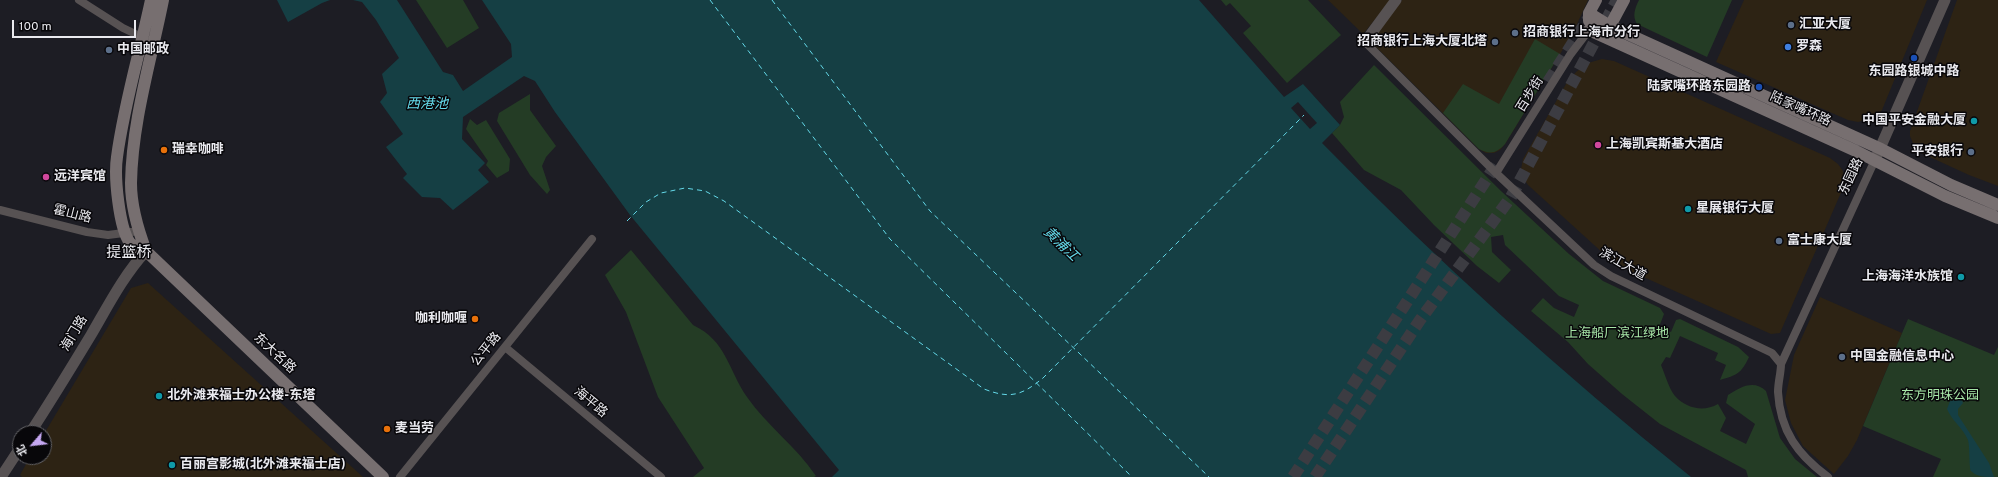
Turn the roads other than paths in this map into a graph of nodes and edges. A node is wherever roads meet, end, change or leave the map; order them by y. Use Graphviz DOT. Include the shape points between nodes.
graph roads {
  1 [pos="79,0"];
  2 [pos="151,0"];
  3 [pos="163,0"];
  4 [pos="1396,0"];
  5 [pos="1596,0"];
  6 [pos="1624,0"];
  7 [pos="1945,0"];
  8 [pos="1589,13"];
  9 [pos="1610,26"];
  10 [pos="1589,30"];
  11 [pos="143,39"];
  12 [pos="155,40"];
  13 [pos="1364,42"];
  14 [pos="1881,149"];
  15 [pos="1874,162"];
  16 [pos="1496,173"];
  17 [pos="1998,205"];
  18 [pos="0,210"];
  19 [pos="1998,218"];
  20 [pos="139,231"];
  21 [pos="125,234"];
  22 [pos="592,239"];
  23 [pos="146,251"];
  24 [pos="505,347"];
  25 [pos="1781,364"];
  26 [pos="35,425"];
  27 [pos="12,460"];
  28 [pos="1,477"];
  29 [pos="383,477"];
  30 [pos="400,477"];
  31 [pos="661,477"];
  32 [pos="1828,477"];
  1 -- 11 [label="street"];
  2 -- 11 [label="main road"];
  3 -- 12 [label="main road, 东大名路"];
  4 -- 13 [label="street"];
  5 -- 8 [label="main road"];
  6 -- 9 [label="main road"];
  7 -- 14 [label="street, 东园路"];
  8 -- 9 [label="main road, 陆家嘴环路"];
  8 -- 10 [label="main road"];
  9 -- 10 [label="main road"];
  9 -- 14 [label="main road, 陆家嘴环路"];
  10 -- 15 [label="main road, 陆家嘴环路" via="1856,151"];
  10 -- 16 [label="street, 百步街" via="1570,55"];
  11 -- 12 [label="street"];
  11 -- 21 [label="main road" via="127,101 117,158 116,178"];
  12 -- 20 [label="main road, 东大名路" via="136,130 131,184"];
  13 -- 16 [label="street, 滨江大道"];
  14 -- 15 [label="street, 东园路"];
  14 -- 17 [label="main road, 陆家嘴环路" via="1951,185"];
  15 -- 19 [label="main road, 陆家嘴环路"];
  15 -- 25 [label="street, 东园路"];
  16 -- 25 [label="street, 滨江大道" via="1594,265 1611,276 1759,346 1772,354"];
  18 -- 21 [label="street, 霍山路" via="86,232"];
  20 -- 21 [label="street, 霍山路"];
  20 -- 23 [label="main road, 东大名路"];
  21 -- 23 [label="main road, 东大名路" via="136,248"];
  22 -- 24 [label="street, 公平路"];
  23 -- 26 [label="street, 海门路" via="123,280"];
  23 -- 29 [label="main road, 东大名路"];
  24 -- 30 [label="street, 公平路"];
  24 -- 31 [label="street, 海平路"];
  25 -- 32 [label="street" via="1779,401 1789,435 1800,453"];
  27 -- 28 [label="street"];
}
